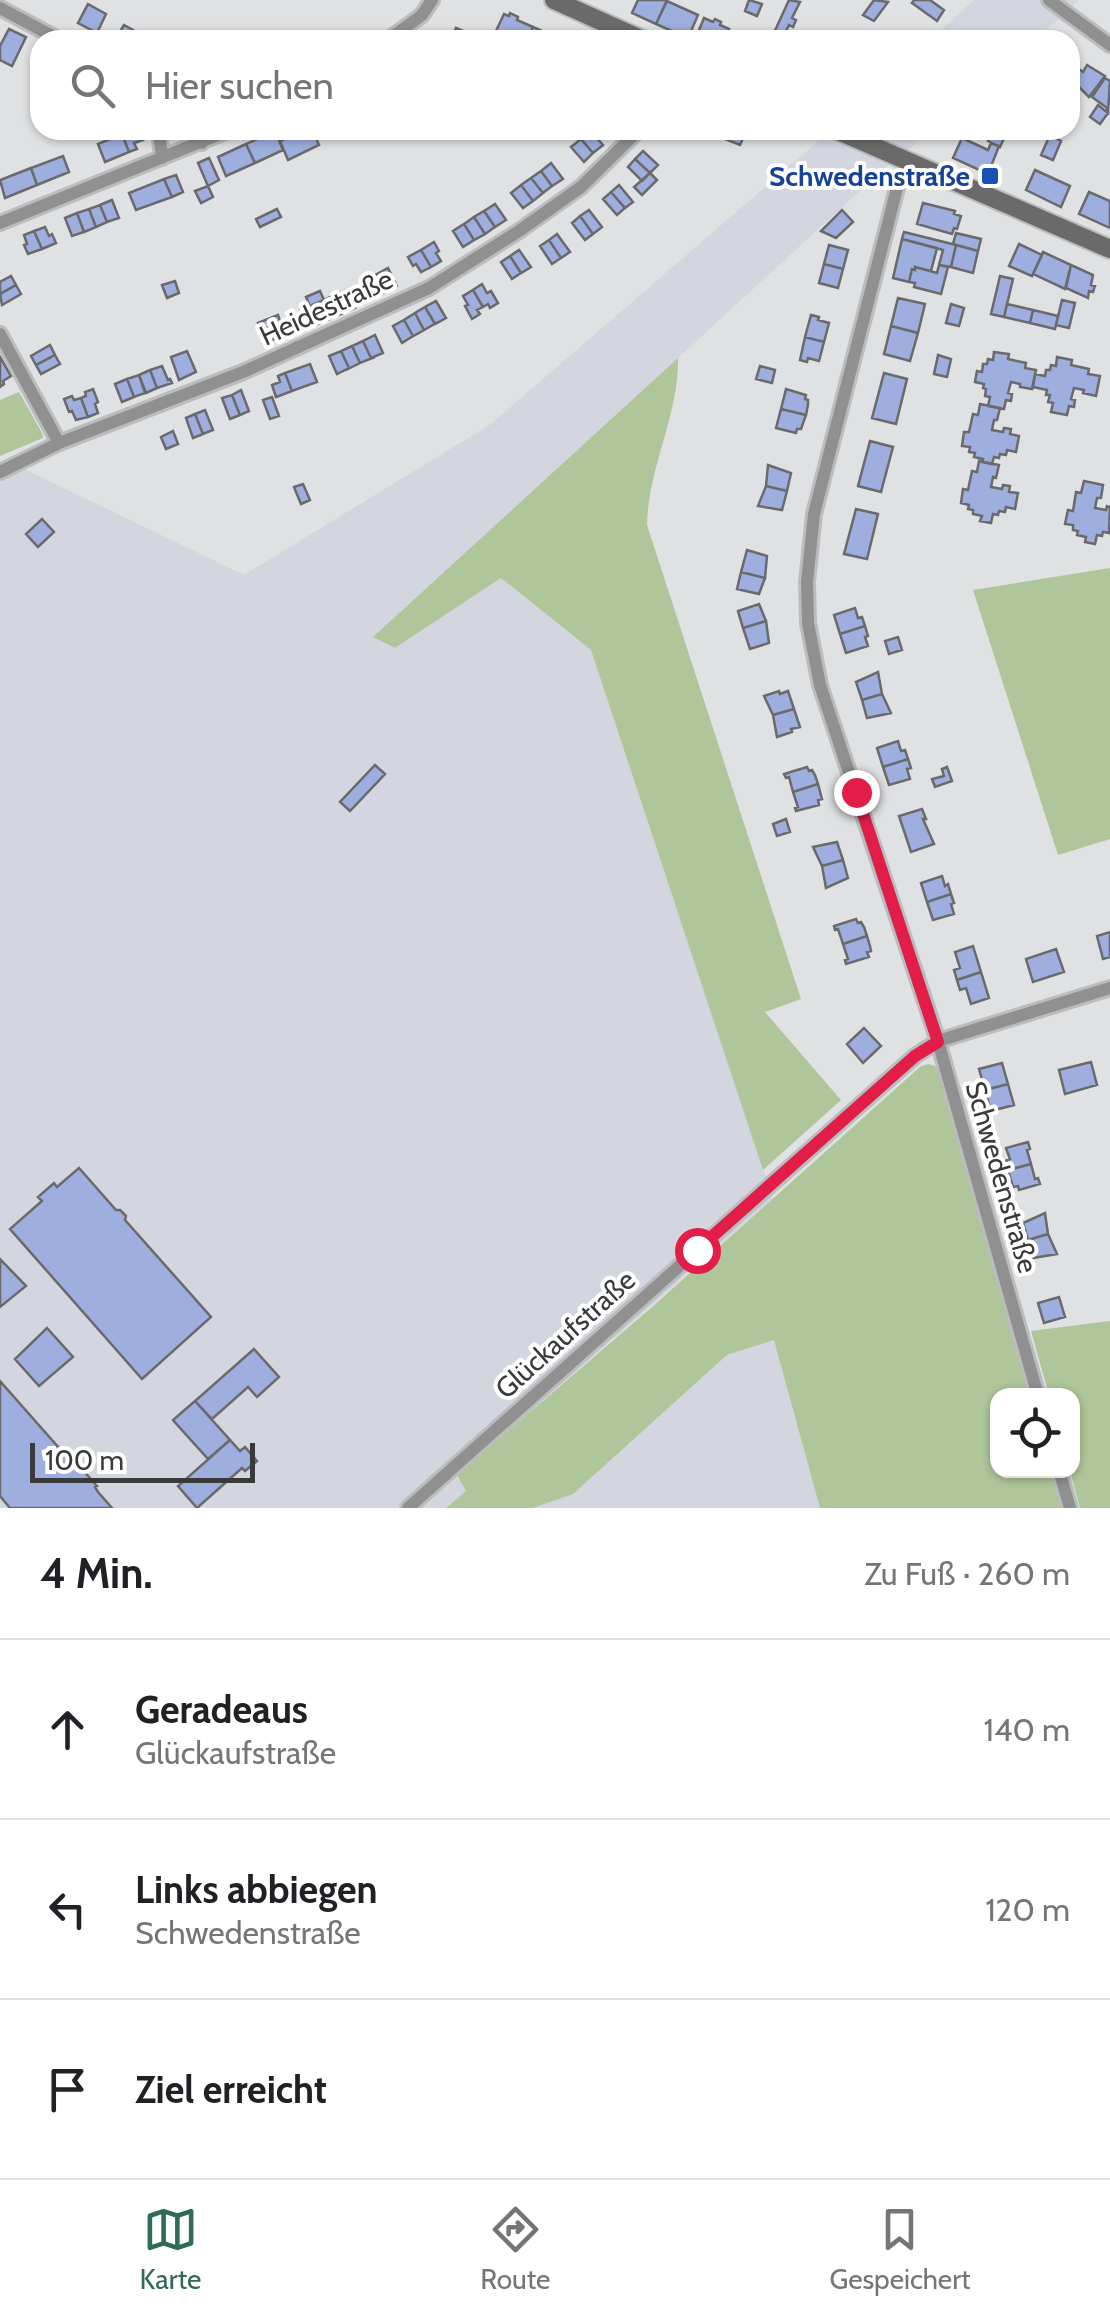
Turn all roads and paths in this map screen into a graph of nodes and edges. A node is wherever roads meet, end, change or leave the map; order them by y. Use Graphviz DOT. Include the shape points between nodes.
graph roads {
  1 [pos="432,0"];
  2 [pos="554,0"];
  3 [pos="1049,0"];
  4 [pos="0,8"];
  5 [pos="41,30"];
  6 [pos="402,30"];
  7 [pos="621,30"];
  8 [pos="1110,44"];
  9 [pos="161,140"];
  10 [pos="199,140"];
  11 [pos="208,140"];
  12 [pos="629,140"];
  13 [pos="858,140"];
  14 [pos="202,143"];
  15 [pos="162,158"];
  16 [pos="910,164"];
  17 [pos="0,222"];
  18 [pos="1110,249"];
  19 [pos="0,334"];
  20 [pos="59,443"];
  21 [pos="0,472"];
  22 [pos="1110,988"];
  23 [pos="938,1042"];
  24 [pos="1036,1388"];
  25 [pos="1062,1478"];
  26 [pos="408,1508"];
  27 [pos="1070,1508"];
  1 -- 6 [label="street"];
  2 -- 7 [label="street"];
  3 -- 8 [label="street"];
  4 -- 5 [label="street"];
  9 -- 15 [label="street"];
  10 -- 14 [label="street"];
  11 -- 14 [label="street"];
  12 -- 20 [label="street, Heidestraße" via="582,187 429,288 243,372"];
  13 -- 16 [label="street"];
  14 -- 15 [label="street"];
  15 -- 17 [label="street"];
  16 -- 18 [label="street"];
  16 -- 23 [label="street, Schwedenstraße" via="898,184 814,514 807,604 820,684"];
  19 -- 20 [label="street"];
  20 -- 21 [label="street, Heidestraße"];
  22 -- 23 [label="street, Glückaufstraße"];
  23 -- 24 [label="street, Schwedenstraße"];
  23 -- 26 [label="street, Glückaufstraße"];
  25 -- 27 [label="street"];
}
